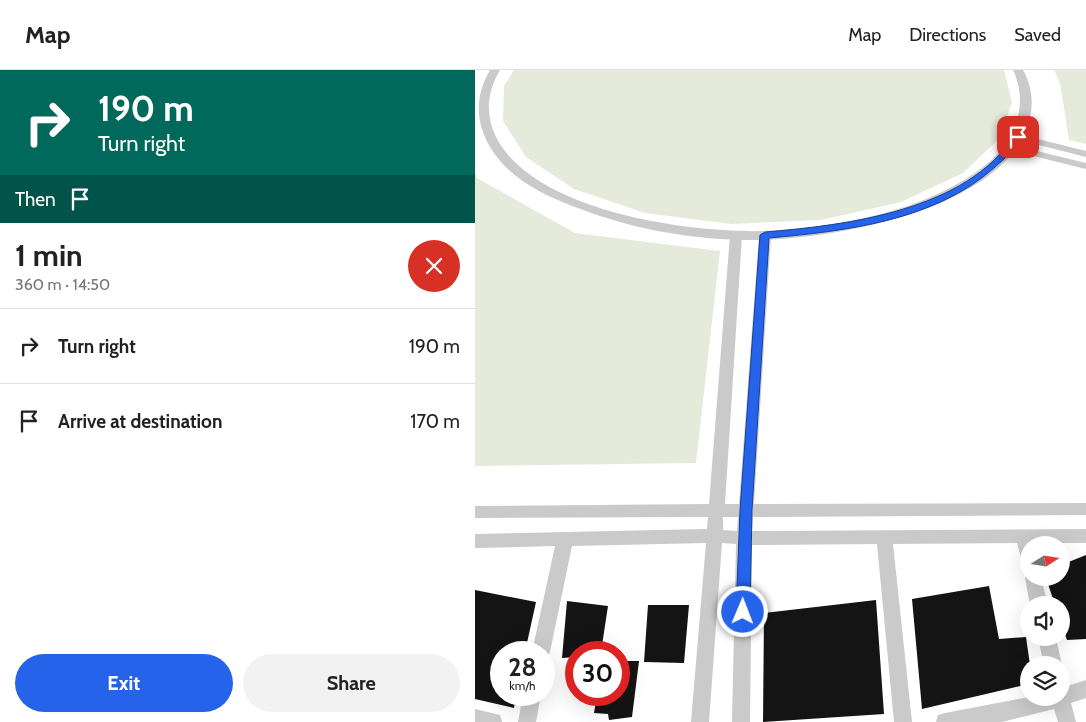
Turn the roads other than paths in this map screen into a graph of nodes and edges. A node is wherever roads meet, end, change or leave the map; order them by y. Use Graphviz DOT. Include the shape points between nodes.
graph roads {
  1 [pos="495,70"];
  2 [pos="1018,70"];
  3 [pos="480,88"];
  4 [pos="1015,142"];
  5 [pos="1086,154"];
  6 [pos="1086,166"];
  7 [pos="736,235"];
  8 [pos="765,235"];
  9 [pos="1086,509"];
  10 [pos="746,510"];
  11 [pos="716,511"];
  12 [pos="475,512"];
  13 [pos="715,536"];
  14 [pos="1020,536"];
  15 [pos="1070,536"];
  16 [pos="1086,536"];
  17 [pos="884,537"];
  18 [pos="744,538"];
  19 [pos="565,539"];
  20 [pos="475,541"];
  21 [pos="543,641"];
  22 [pos="1086,689"];
  23 [pos="1070,695"];
  24 [pos="530,706"];
  25 [pos="1030,706"];
  26 [pos="1063,706"];
  27 [pos="475,718"];
  28 [pos="493,722"];
  29 [pos="527,722"];
  30 [pos="700,722"];
  31 [pos="741,722"];
  32 [pos="903,722"];
  33 [pos="945,722"];
  34 [pos="1067,722"];
  1 -- 3 [label="street"];
  2 -- 4 [label="street" via="1027,95 1026,114"];
  3 -- 7 [label="street" via="483,125 501,157 537,186 590,211 658,228"];
  4 -- 5 [label="street"];
  4 -- 6 [label="street"];
  4 -- 8 [label="street" via="978,178 938,200 887,218 837,228"];
  7 -- 8 [label="street"];
  7 -- 11 [label="street"];
  8 -- 10 [label="street"];
  9 -- 10 [label="street"];
  10 -- 11 [label="street"];
  10 -- 18 [label="street"];
  11 -- 12 [label="street"];
  11 -- 13 [label="street"];
  13 -- 18 [label="street"];
  13 -- 19 [label="street"];
  13 -- 30 [label="street"];
  14 -- 17 [label="street"];
  15 -- 16 [label="street"];
  17 -- 18 [label="street"];
  17 -- 32 [label="street"];
  18 -- 31 [label="street"];
  19 -- 20 [label="street"];
  19 -- 21 [label="street"];
  22 -- 23 [label="street"];
  24 -- 29 [label="street"];
  25 -- 33 [label="street"];
  26 -- 34 [label="street"];
  27 -- 28 [label="street"];
}
